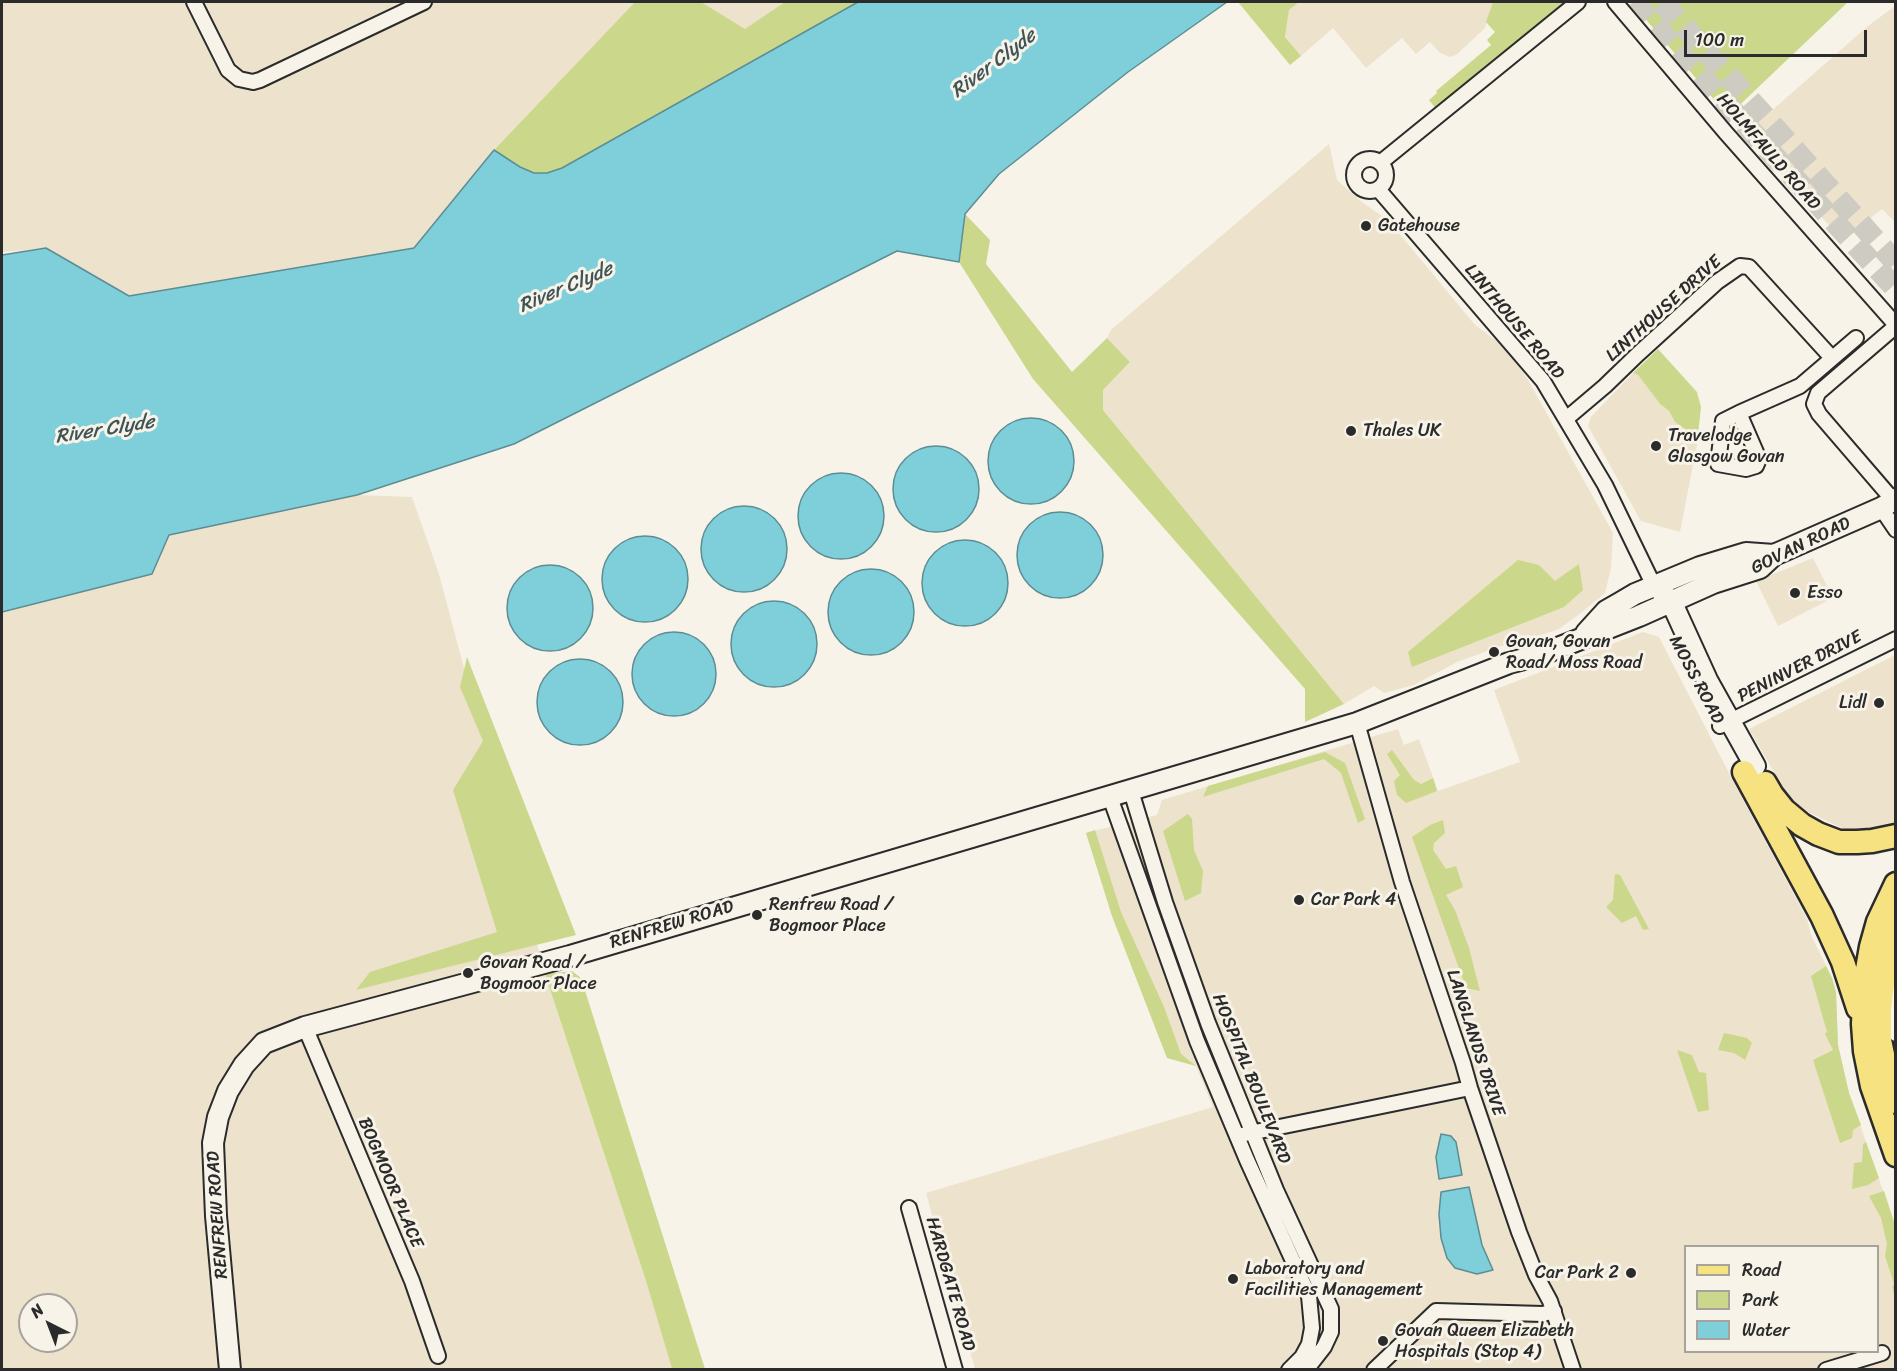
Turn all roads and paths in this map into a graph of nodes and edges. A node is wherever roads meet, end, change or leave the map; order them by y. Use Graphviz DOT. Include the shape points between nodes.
graph roads {
  1 [pos="194,2"];
  2 [pos="423,2"];
  3 [pos="1578,2"];
  4 [pos="1615,2"];
  5 [pos="1380,163"];
  6 [pos="1378,189"];
  7 [pos="1896,325"];
  8 [pos="1856,338"];
  9 [pos="1832,358"];
  10 [pos="1739,412"];
  11 [pos="1566,419"];
  12 [pos="1890,502"];
  13 [pos="1896,530"];
  14 [pos="1774,555"];
  15 [pos="1654,586"];
  16 [pos="1665,604"];
  17 [pos="1581,637"];
  18 [pos="1896,639"];
  19 [pos="1357,723"];
  20 [pos="1725,724"];
  21 [pos="1749,769"];
  22 [pos="1131,790"];
  23 [pos="1110,797"];
  24 [pos="1896,836"];
  25 [pos="1896,884"];
  26 [pos="1896,922"];
  27 [pos="1896,984"];
  28 [pos="1863,1024"];
  29 [pos="305,1027"];
  30 [pos="1896,1034"];
  31 [pos="1470,1088"];
  32 [pos="1896,1102"];
  33 [pos="1253,1131"];
  34 [pos="1237,1137"];
  35 [pos="1896,1155"];
  36 [pos="909,1208"];
  37 [pos="1554,1311"];
  38 [pos="1882,1353"];
  39 [pos="438,1356"];
  40 [pos="1289,1369"];
  41 [pos="230,1370"];
  42 [pos="955,1370"];
  43 [pos="1306,1370"];
  44 [pos="1374,1370"];
  45 [pos="1573,1370"];
  46 [pos="1826,1370"];
  1 -- 2 [label="street" via="228,70 239,79 253,82"];
  3 -- 5 [label="street"];
  4 -- 7 [label="street, HOLMFAULD ROAD"];
  5 -- 6 [label="street" via="1386,174"];
  5 -- 6 [label="street, LINTHOUSE ROAD" via="1364,160 1354,174 1361,188"];
  6 -- 11 [label="street, LINTHOUSE ROAD" via="1543,381"];
  7 -- 12 [label="street" via="1818,393 1814,404 1880,483"];
  8 -- 9 [label="street"];
  9 -- 10 [label="street" via="1800,386"];
  9 -- 11 [label="street, LINTHOUSE DRIVE" via="1749,267 1740,266 1717,282"];
  11 -- 15 [label="street, LINTHOUSE ROAD" via="1605,485"];
  12 -- 13 [label="street"];
  12 -- 14 [label="street, GOVAN ROAD"];
  14 -- 15 [label="street" via="1746,553"];
  14 -- 16 [label="street, GOVAN ROAD" via="1760,568"];
  15 -- 16 [label="street"];
  15 -- 17 [label="street" via="1606,611"];
  16 -- 17 [label="street, GOVAN ROAD"];
  16 -- 20 [label="street, MOSS ROAD" via="1707,680"];
  17 -- 19 [label="street, GOVAN ROAD"];
  18 -- 20 [label="street, PENINVER DRIVE"];
  19 -- 22 [label="street, RENFREW ROAD"];
  19 -- 31 [label="street, LANGLANDS DRIVE" via="1395,860"];
  20 -- 21 [label="street, MOSS ROAD"];
  21 -- 24 [label="main road" via="1791,817 1818,834 1839,842"];
  21 -- 28 [label="main road" via="1763,805 1843,962"];
  22 -- 23 [label="street, RENFREW ROAD"];
  22 -- 33 [label="street, HOSPITAL BOULEVARD" via="1208,1023"];
  23 -- 29 [label="street, RENFREW ROAD" via="570,956"];
  23 -- 34 [label="street, HOSPITAL BOULEVARD" via="1197,1041"];
  25 -- 28 [label="main road" via="1871,947"];
  26 -- 32 [label="main road" via="1880,1008 1880,1040"];
  27 -- 30 [label="street"];
  28 -- 35 [label="main road" via="1870,1080"];
  29 -- 39 [label="street, BOGMOOR PLACE" via="412,1281"];
  29 -- 41 [label="street, RENFREW ROAD" via="264,1043 244,1065 218,1117 213,1143 216,1216"];
  31 -- 33 [label="street"];
  31 -- 37 [label="street, LANGLANDS DRIVE" via="1519,1232"];
  33 -- 34 [label="street"];
  33 -- 43 [label="street, HOSPITAL BOULEVARD" via="1331,1309 1331,1332"];
  34 -- 40 [label="street, HOSPITAL BOULEVARD" via="1309,1296 1309,1344"];
  36 -- 42 [label="street, HARDGATE ROAD"];
  37 -- 44 [label="street" via="1436,1311"];
  37 -- 45 [label="street, LANGLANDS DRIVE"];
  38 -- 46 [label="street"];
}
